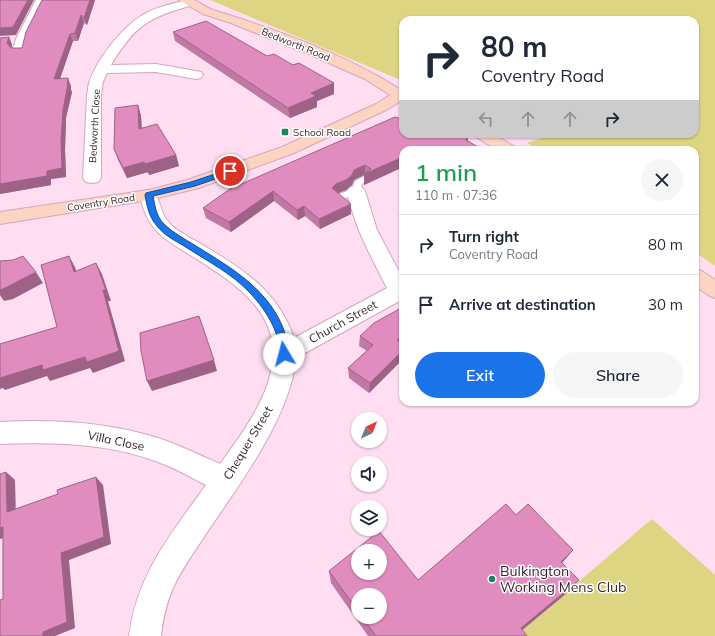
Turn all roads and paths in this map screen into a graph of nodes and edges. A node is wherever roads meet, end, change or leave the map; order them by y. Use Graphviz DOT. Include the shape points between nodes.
graph roads {
  1 [pos="42,0"];
  2 [pos="187,1"];
  3 [pos="8,40"];
  4 [pos="103,69"];
  5 [pos="196,75"];
  6 [pos="399,95"];
  7 [pos="399,97"];
  8 [pos="490,138"];
  9 [pos="502,146"];
  10 [pos="92,178"];
  11 [pos="353,189"];
  12 [pos="149,195"];
  13 [pos="0,218"];
  14 [pos="699,279"];
  15 [pos="399,287"];
  16 [pos="715,290"];
  17 [pos="399,291"];
  18 [pos="284,354"];
  19 [pos="0,433"];
  20 [pos="225,480"];
  21 [pos="146,636"];
  1 -- 3 [label="street" via="21,45"];
  2 -- 4 [label="street, Bedworth Close" via="137,23 115,48"];
  2 -- 6 [label="main road, Bedworth Road" via="207,12 235,20 370,76"];
  4 -- 5 [label="street" via="156,68"];
  4 -- 10 [label="street, Bedworth Close" via="96,82 94,94"];
  7 -- 12 [label="main road, Coventry Road" via="288,150 193,184"];
  8 -- 9 [label="main road"];
  11 -- 15 [label="street" via="368,233"];
  12 -- 13 [label="main road, Coventry Road"];
  12 -- 18 [label="street, Chequer Street" via="153,214 171,235 236,276 254,292 269,310 278,327"];
  14 -- 16 [label="main road"];
  17 -- 18 [label="street, Church Street"];
  18 -- 20 [label="street, Chequer Street" via="282,374 265,419"];
  19 -- 20 [label="street, Villa Close" via="38,431 118,439 159,451"];
  20 -- 21 [label="street, Chequer Street" via="165,569 151,605"];
}
